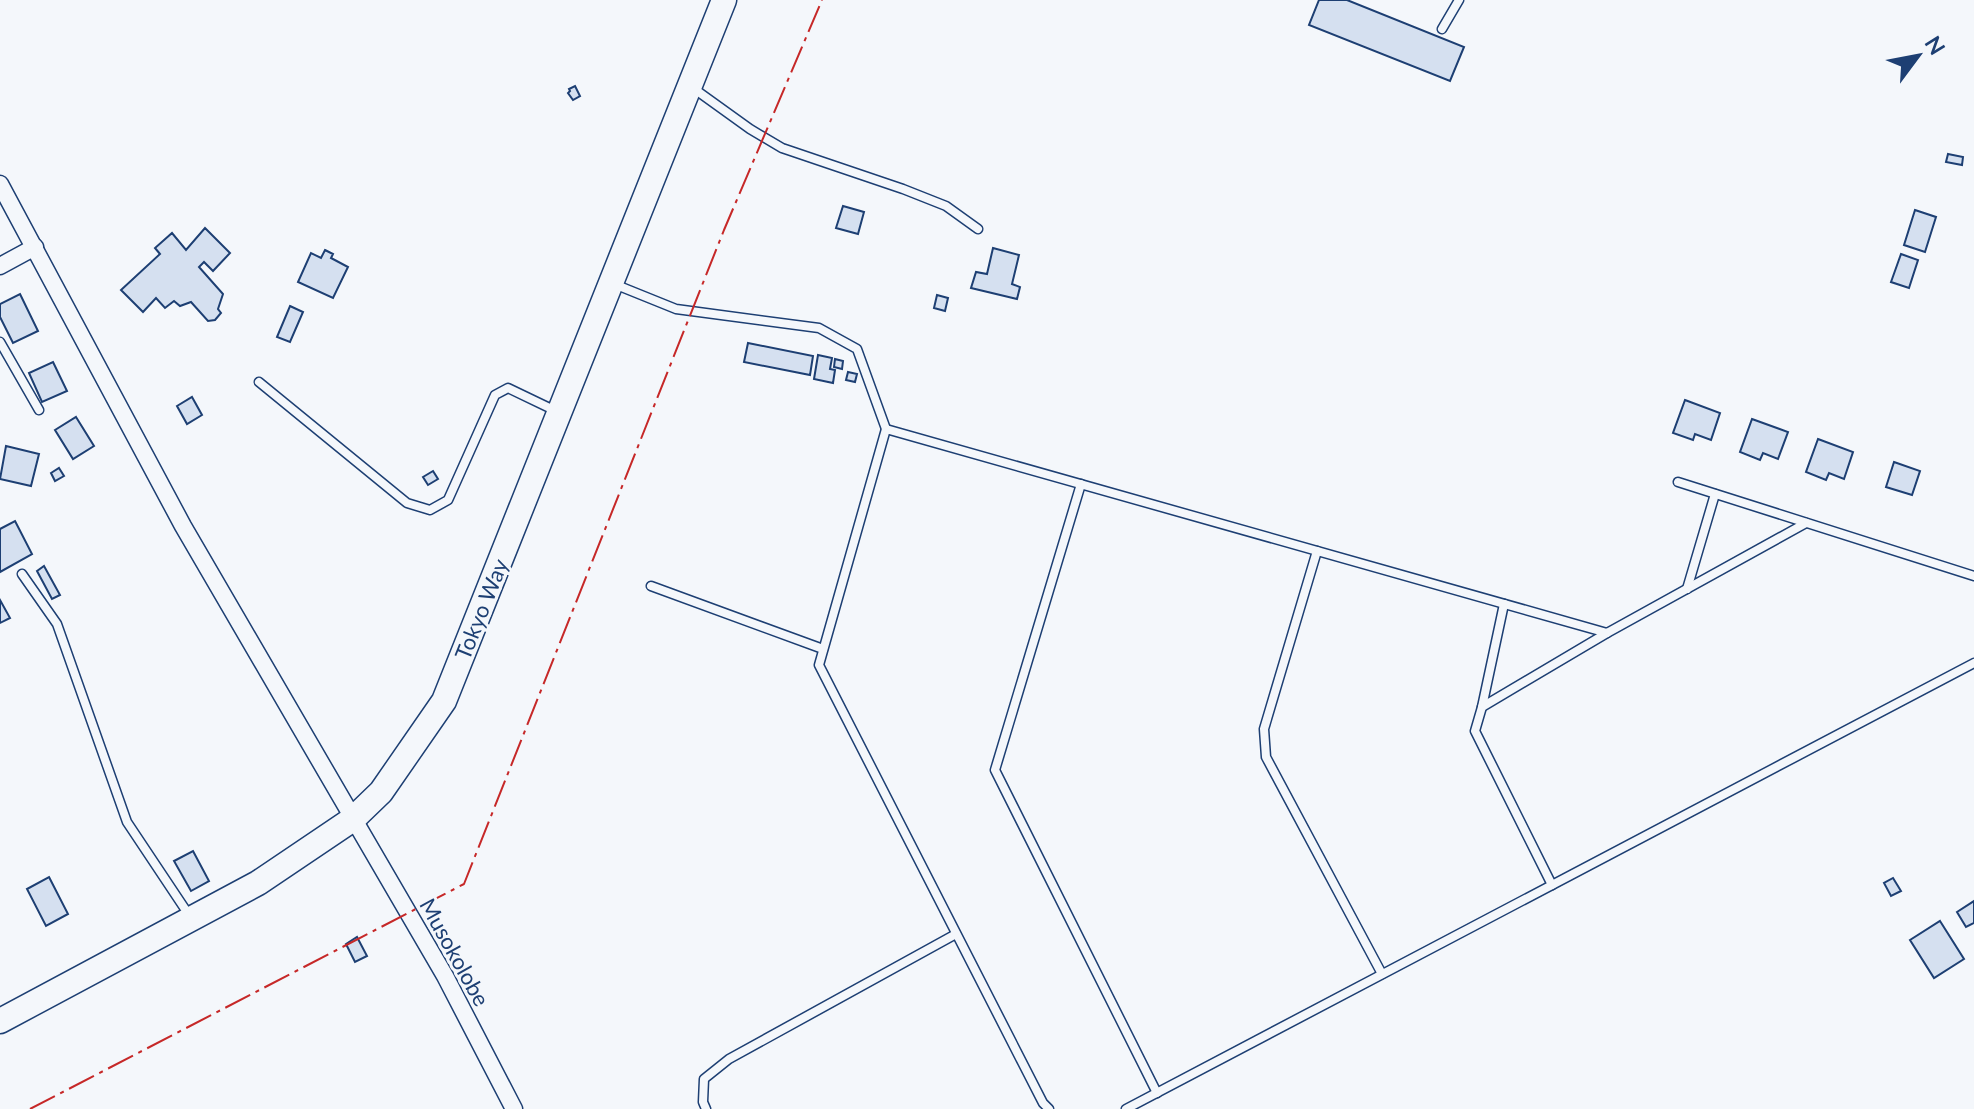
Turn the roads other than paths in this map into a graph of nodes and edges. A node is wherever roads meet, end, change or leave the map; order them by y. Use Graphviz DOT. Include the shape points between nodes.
graph roads {
  1 [pos="724,0"];
  2 [pos="1459,0"];
  3 [pos="1442,29"];
  4 [pos="690,85"];
  5 [pos="0,184"];
  6 [pos="978,229"];
  7 [pos="35,247"];
  8 [pos="0,266"];
  9 [pos="611,283"];
  10 [pos="0,342"];
  11 [pos="259,382"];
  12 [pos="39,410"];
  13 [pos="559,412"];
  14 [pos="886,429"];
  15 [pos="1678,482"];
  16 [pos="1081,484"];
  17 [pos="1715,494"];
  18 [pos="1806,523"];
  19 [pos="1317,551"];
  20 [pos="22,574"];
  21 [pos="1974,576"];
  22 [pos="651,586"];
  23 [pos="1687,589"];
  24 [pos="1504,604"];
  25 [pos="1607,633"];
  26 [pos="823,649"];
  27 [pos="1974,663"];
  28 [pos="1482,707"];
  29 [pos="353,819"];
  30 [pos="1552,885"];
  31 [pos="191,919"];
  32 [pos="956,934"];
  33 [pos="1382,974"];
  34 [pos="0,1021"];
  35 [pos="1157,1093"];
  36 [pos="514,1109"];
  37 [pos="706,1109"];
  38 [pos="1049,1109"];
  39 [pos="1126,1109"];
  1 -- 4 [label="street, Tokyo Way"];
  2 -- 3 [label="lane"];
  4 -- 6 [label="lane" via="782,148 946,206"];
  4 -- 9 [label="street, Tokyo Way"];
  5 -- 7 [label="street, Musokolobe"];
  7 -- 8 [label="street"];
  7 -- 29 [label="street, Musokolobe" via="183,526"];
  9 -- 13 [label="street, Tokyo Way"];
  9 -- 14 [label="lane" via="676,309 819,328 857,349"];
  10 -- 12 [label="lane"];
  11 -- 13 [label="lane" via="407,503 430,510 448,500 495,395 508,388"];
  13 -- 29 [label="street, Tokyo Way" via="444,701 381,792"];
  14 -- 16 [label="lane"];
  14 -- 26 [label="lane"];
  15 -- 17 [label="lane"];
  16 -- 19 [label="lane"];
  16 -- 35 [label="lane" via="995,770"];
  17 -- 18 [label="lane"];
  17 -- 23 [label="lane"];
  18 -- 21 [label="lane"];
  18 -- 23 [label="lane"];
  19 -- 24 [label="lane"];
  19 -- 33 [label="lane" via="1264,729 1266,757"];
  20 -- 31 [label="lane" via="57,624 127,822"];
  22 -- 26 [label="lane"];
  23 -- 25 [label="lane"];
  24 -- 25 [label="lane"];
  24 -- 28 [label="lane"];
  25 -- 28 [label="lane"];
  26 -- 32 [label="lane" via="819,665"];
  27 -- 30 [label="lane"];
  28 -- 30 [label="lane" via="1475,731"];
  29 -- 31 [label="street, Tokyo Way" via="258,883"];
  29 -- 36 [label="street, Musokolobe" via="445,976"];
  30 -- 33 [label="lane"];
  31 -- 34 [label="street, Tokyo Way"];
  32 -- 37 [label="lane" via="729,1059 704,1079"];
  32 -- 38 [label="lane"];
  33 -- 35 [label="lane"];
  35 -- 39 [label="lane"];
}
